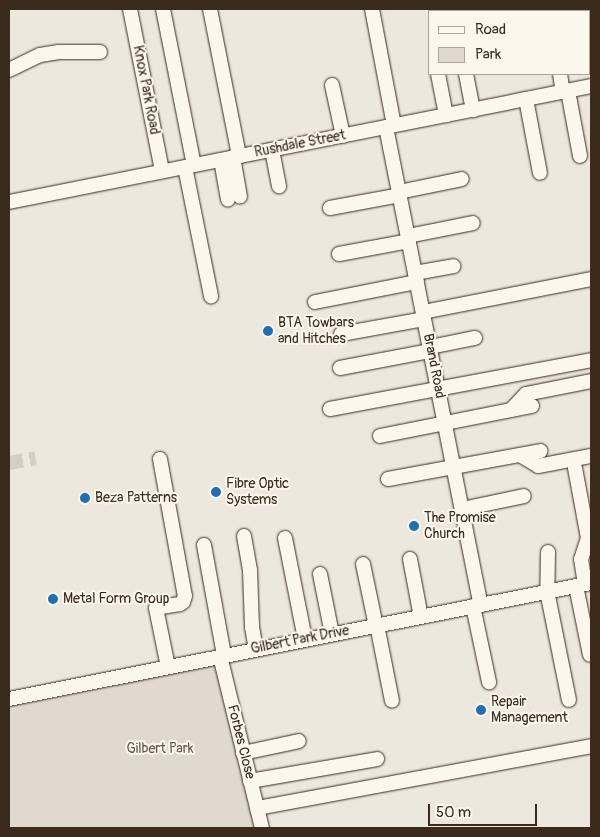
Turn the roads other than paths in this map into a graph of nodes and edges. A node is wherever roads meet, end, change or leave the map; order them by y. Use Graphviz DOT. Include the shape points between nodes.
graph roads {
  1 [pos="130,9"];
  2 [pos="163,9"];
  3 [pos="210,9"];
  4 [pos="372,9"];
  5 [pos="100,52"];
  6 [pos="9,70"];
  7 [pos="438,75"];
  8 [pos="466,75"];
  9 [pos="560,75"];
  10 [pos="332,85"];
  11 [pos="591,86"];
  12 [pos="566,92"];
  13 [pos="526,100"];
  14 [pos="473,110"];
  15 [pos="446,115"];
  16 [pos="390,126"];
  17 [pos="343,136"];
  18 [pos="272,150"];
  19 [pos="580,156"];
  20 [pos="231,158"];
  21 [pos="190,166"];
  22 [pos="162,172"];
  23 [pos="540,173"];
  24 [pos="462,179"];
  25 [pos="279,186"];
  26 [pos="399,194"];
  27 [pos="234,197"];
  28 [pos="9,202"];
  29 [pos="330,208"];
  30 [pos="473,222"];
  31 [pos="408,238"];
  32 [pos="339,254"];
  33 [pos="453,266"];
  34 [pos="416,278"];
  35 [pos="591,279"];
  36 [pos="211,296"];
  37 [pos="315,302"];
  38 [pos="424,315"];
  39 [pos="341,334"];
  40 [pos="475,338"];
  41 [pos="430,349"];
  42 [pos="591,360"];
  43 [pos="340,368"];
  44 [pos="591,381"];
  45 [pos="438,389"];
  46 [pos="532,406"];
  47 [pos="330,409"];
  48 [pos="511,410"];
  49 [pos="445,423"];
  50 [pos="380,436"];
  51 [pos="540,452"];
  52 [pos="520,455"];
  53 [pos="591,456"];
  54 [pos="160,459"];
  55 [pos="453,467"];
  56 [pos="575,468"];
  57 [pos="388,479"];
  58 [pos="524,496"];
  59 [pos="462,509"];
  60 [pos="244,536"];
  61 [pos="285,538"];
  62 [pos="204,545"];
  63 [pos="548,552"];
  64 [pos="410,559"];
  65 [pos="363,564"];
  66 [pos="320,574"];
  67 [pos="584,584"];
  68 [pos="547,592"];
  69 [pos="477,606"];
  70 [pos="421,616"];
  71 [pos="376,625"];
  72 [pos="332,634"];
  73 [pos="306,639"];
  74 [pos="256,649"];
  75 [pos="590,655"];
  76 [pos="222,656"];
  77 [pos="168,667"];
  78 [pos="488,682"];
  79 [pos="9,699"];
  80 [pos="569,700"];
  81 [pos="392,701"];
  82 [pos="299,741"];
  83 [pos="591,746"];
  84 [pos="243,753"];
  85 [pos="377,759"];
  86 [pos="250,781"];
  87 [pos="257,808"];
  88 [pos="262,828"];
  1 -- 22 [label="street, Knox Park Road"];
  2 -- 21 [label="street"];
  3 -- 20 [label="street"];
  4 -- 16 [label="street, Brand Road"];
  5 -- 6 [label="street" via="59,52 40,56"];
  7 -- 15 [label="street"];
  8 -- 14 [label="street"];
  9 -- 12 [label="street"];
  10 -- 17 [label="street"];
  11 -- 12 [label="street, Rushdale Street"];
  12 -- 13 [label="street, Rushdale Street"];
  12 -- 19 [label="street"];
  13 -- 14 [label="street, Rushdale Street"];
  13 -- 23 [label="street"];
  14 -- 15 [label="street, Rushdale Street"];
  15 -- 16 [label="street, Rushdale Street"];
  16 -- 17 [label="street, Rushdale Street"];
  16 -- 26 [label="street, Brand Road"];
  17 -- 18 [label="street, Rushdale Street"];
  18 -- 20 [label="street, Rushdale Street"];
  18 -- 25 [label="street"];
  20 -- 21 [label="street, Rushdale Street"];
  20 -- 27 [label="street"];
  21 -- 22 [label="street, Rushdale Street"];
  21 -- 36 [label="street"];
  22 -- 28 [label="street, Rushdale Street"];
  24 -- 26 [label="street"];
  26 -- 29 [label="street"];
  26 -- 31 [label="street, Brand Road"];
  30 -- 31 [label="street"];
  31 -- 32 [label="street"];
  31 -- 34 [label="street, Brand Road"];
  33 -- 34 [label="street"];
  34 -- 37 [label="street"];
  34 -- 38 [label="street, Brand Road"];
  35 -- 38 [label="street"];
  38 -- 39 [label="street"];
  38 -- 41 [label="street, Brand Road"];
  40 -- 41 [label="street"];
  41 -- 43 [label="street"];
  41 -- 45 [label="street, Brand Road"];
  42 -- 45 [label="street"];
  44 -- 48 [label="street" via="526,394"];
  45 -- 47 [label="street"];
  45 -- 49 [label="street, Brand Road"];
  46 -- 48 [label="street"];
  48 -- 49 [label="street"];
  49 -- 50 [label="street"];
  49 -- 55 [label="street, Brand Road"];
  51 -- 52 [label="street"];
  52 -- 53 [label="street" via="538,466"];
  52 -- 55 [label="street"];
  54 -- 77 [label="street" via="185,596 180,604 156,608"];
  55 -- 57 [label="street"];
  55 -- 59 [label="street, Brand Road"];
  56 -- 67 [label="street" via="588,535 581,559"];
  58 -- 59 [label="street"];
  59 -- 69 [label="street, Brand Road"];
  60 -- 74 [label="street"];
  61 -- 73 [label="street"];
  62 -- 76 [label="street, Forbes Close"];
  63 -- 68 [label="street"];
  64 -- 70 [label="street"];
  65 -- 71 [label="street"];
  66 -- 72 [label="street"];
  67 -- 68 [label="street, Gilbert Park Drive"];
  67 -- 75 [label="street"];
  68 -- 69 [label="street, Gilbert Park Drive"];
  68 -- 80 [label="street"];
  69 -- 70 [label="street, Gilbert Park Drive"];
  69 -- 78 [label="street, Brand Road"];
  70 -- 71 [label="street, Gilbert Park Drive"];
  71 -- 72 [label="street, Gilbert Park Drive"];
  71 -- 81 [label="street"];
  72 -- 73 [label="street, Gilbert Park Drive"];
  73 -- 74 [label="street, Gilbert Park Drive"];
  74 -- 76 [label="street, Gilbert Park Drive"];
  76 -- 77 [label="street, Gilbert Park Drive"];
  76 -- 84 [label="street, Forbes Close"];
  77 -- 79 [label="street, Gilbert Park Drive"];
  82 -- 84 [label="street"];
  83 -- 87 [label="street"];
  84 -- 86 [label="street, Forbes Close"];
  85 -- 86 [label="street"];
  86 -- 87 [label="street, Forbes Close"];
  87 -- 88 [label="street, Forbes Close"];
}
